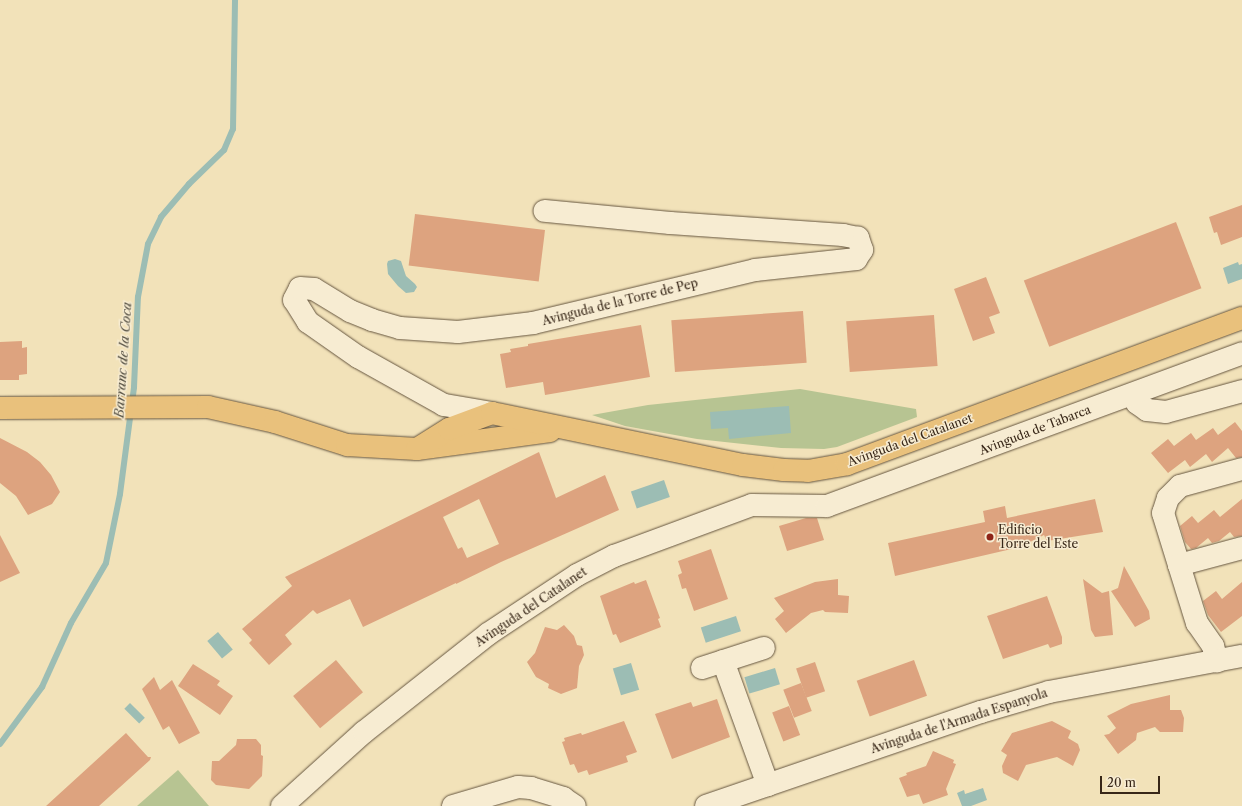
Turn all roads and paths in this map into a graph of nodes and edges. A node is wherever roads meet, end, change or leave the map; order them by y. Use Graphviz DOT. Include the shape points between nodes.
graph roads {
  1 [pos="545,211"];
  2 [pos="1242,318"];
  3 [pos="1242,353"];
  4 [pos="1242,391"];
  5 [pos="1133,394"];
  6 [pos="0,408"];
  7 [pos="492,413"];
  8 [pos="565,429"];
  9 [pos="417,450"];
  10 [pos="1242,470"];
  11 [pos="827,506"];
  12 [pos="1242,548"];
  13 [pos="1179,565"];
  14 [pos="764,648"];
  15 [pos="1242,656"];
  16 [pos="723,661"];
  17 [pos="1217,661"];
  18 [pos="702,668"];
  19 [pos="768,785"];
  20 [pos="282,806"];
  21 [pos="453,806"];
  22 [pos="575,806"];
  23 [pos="706,806"];
  1 -- 7 [label="street, Avinguda de la Torre de Pep" via="843,235 858,238 862,250 856,259 755,270 533,323 458,332 400,328 350,311 314,289 300,288 294,300 308,322 358,357 444,405"];
  2 -- 8 [label="main road, Avinguda del Catalanet" via="854,461 808,471 743,465"];
  3 -- 5 [label="street, Avinguda de Tabarca"];
  4 -- 5 [label="street" via="1166,412 1147,410 1137,403"];
  5 -- 11 [label="street, Avinguda de Tabarca"];
  6 -- 9 [label="main road, Avinguda del Catalanet" via="208,408 275,422 347,445"];
  7 -- 8 [label="main road, Avinguda del Catalanet"];
  7 -- 9 [label="main road" via="449,429"];
  8 -- 9 [label="main road, Avinguda del Catalanet"];
  10 -- 13 [label="street" via="1180,486 1168,498 1163,513"];
  11 -- 20 [label="street, Avinguda del Catalanet" via="752,505 614,556 576,575 488,634 364,732"];
  12 -- 13 [label="street"];
  13 -- 17 [label="street" via="1197,623 1213,646"];
  14 -- 16 [label="street"];
  15 -- 17 [label="street, Avinguda de l'Armada Espanyola"];
  16 -- 18 [label="street"];
  16 -- 19 [label="street"];
  17 -- 19 [label="street, Avinguda de l'Armada Espanyola" via="1049,692 981,712"];
  19 -- 23 [label="street, Avinguda de l'Armada Espanyola"];
  21 -- 22 [label="street" via="518,787 531,788 563,798"];
}
